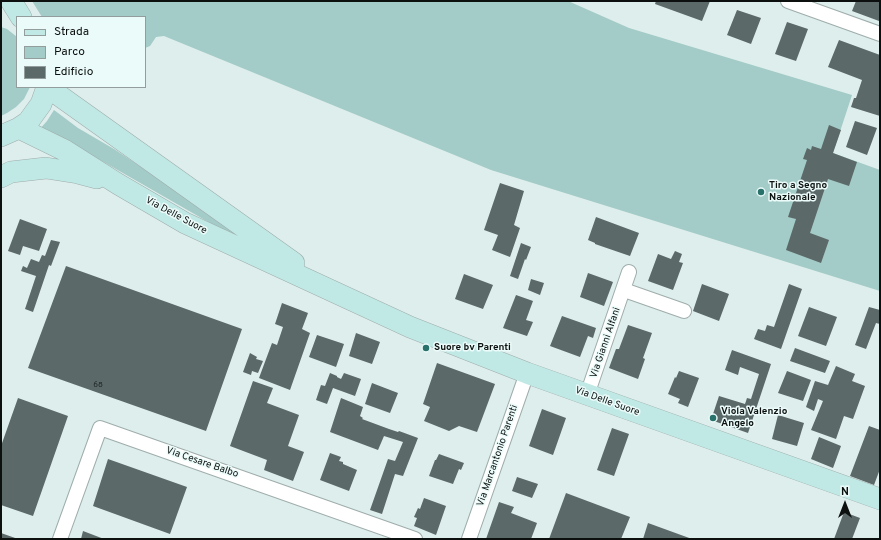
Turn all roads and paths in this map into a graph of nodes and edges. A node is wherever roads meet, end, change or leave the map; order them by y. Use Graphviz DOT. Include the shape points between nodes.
graph roads {
  1 [pos="11,1"];
  2 [pos="788,1"];
  3 [pos="1,13"];
  4 [pos="20,16"];
  5 [pos="16,18"];
  6 [pos="880,34"];
  7 [pos="47,88"];
  8 [pos="52,88"];
  9 [pos="10,132"];
  10 [pos="1,177"];
  11 [pos="118,184"];
  12 [pos="629,272"];
  13 [pos="624,290"];
  14 [pos="338,294"];
  15 [pos="684,311"];
  16 [pos="527,373"];
  17 [pos="587,395"];
  18 [pos="880,499"];
  19 [pos="60,539"];
  20 [pos="416,539"];
  21 [pos="469,539"];
  1 -- 4 [label="street"];
  2 -- 6 [label="street"];
  3 -- 5 [label="street"];
  7 -- 9 [label="street" via="35,113"];
  8 -- 14 [label="street, Via Delle Suore"];
  9 -- 11 [label="street, Via Delle Suore" via="66,151"];
  10 -- 11 [label="street" via="11,172 46,168 78,173"];
  11 -- 14 [label="street, Via Delle Suore" via="185,223"];
  12 -- 13 [label="street, Via Gianni Alfani"];
  13 -- 15 [label="street"];
  13 -- 17 [label="street, Via Gianni Alfani"];
  14 -- 16 [label="street, Via Delle Suore" via="410,327"];
  16 -- 17 [label="street, Via Delle Suore"];
  16 -- 21 [label="street, Via Marcantonio Parenti"];
  17 -- 18 [label="street, Via Delle Suore"];
  19 -- 20 [label="street, Via Cesare Balbo" via="100,428"];
}
